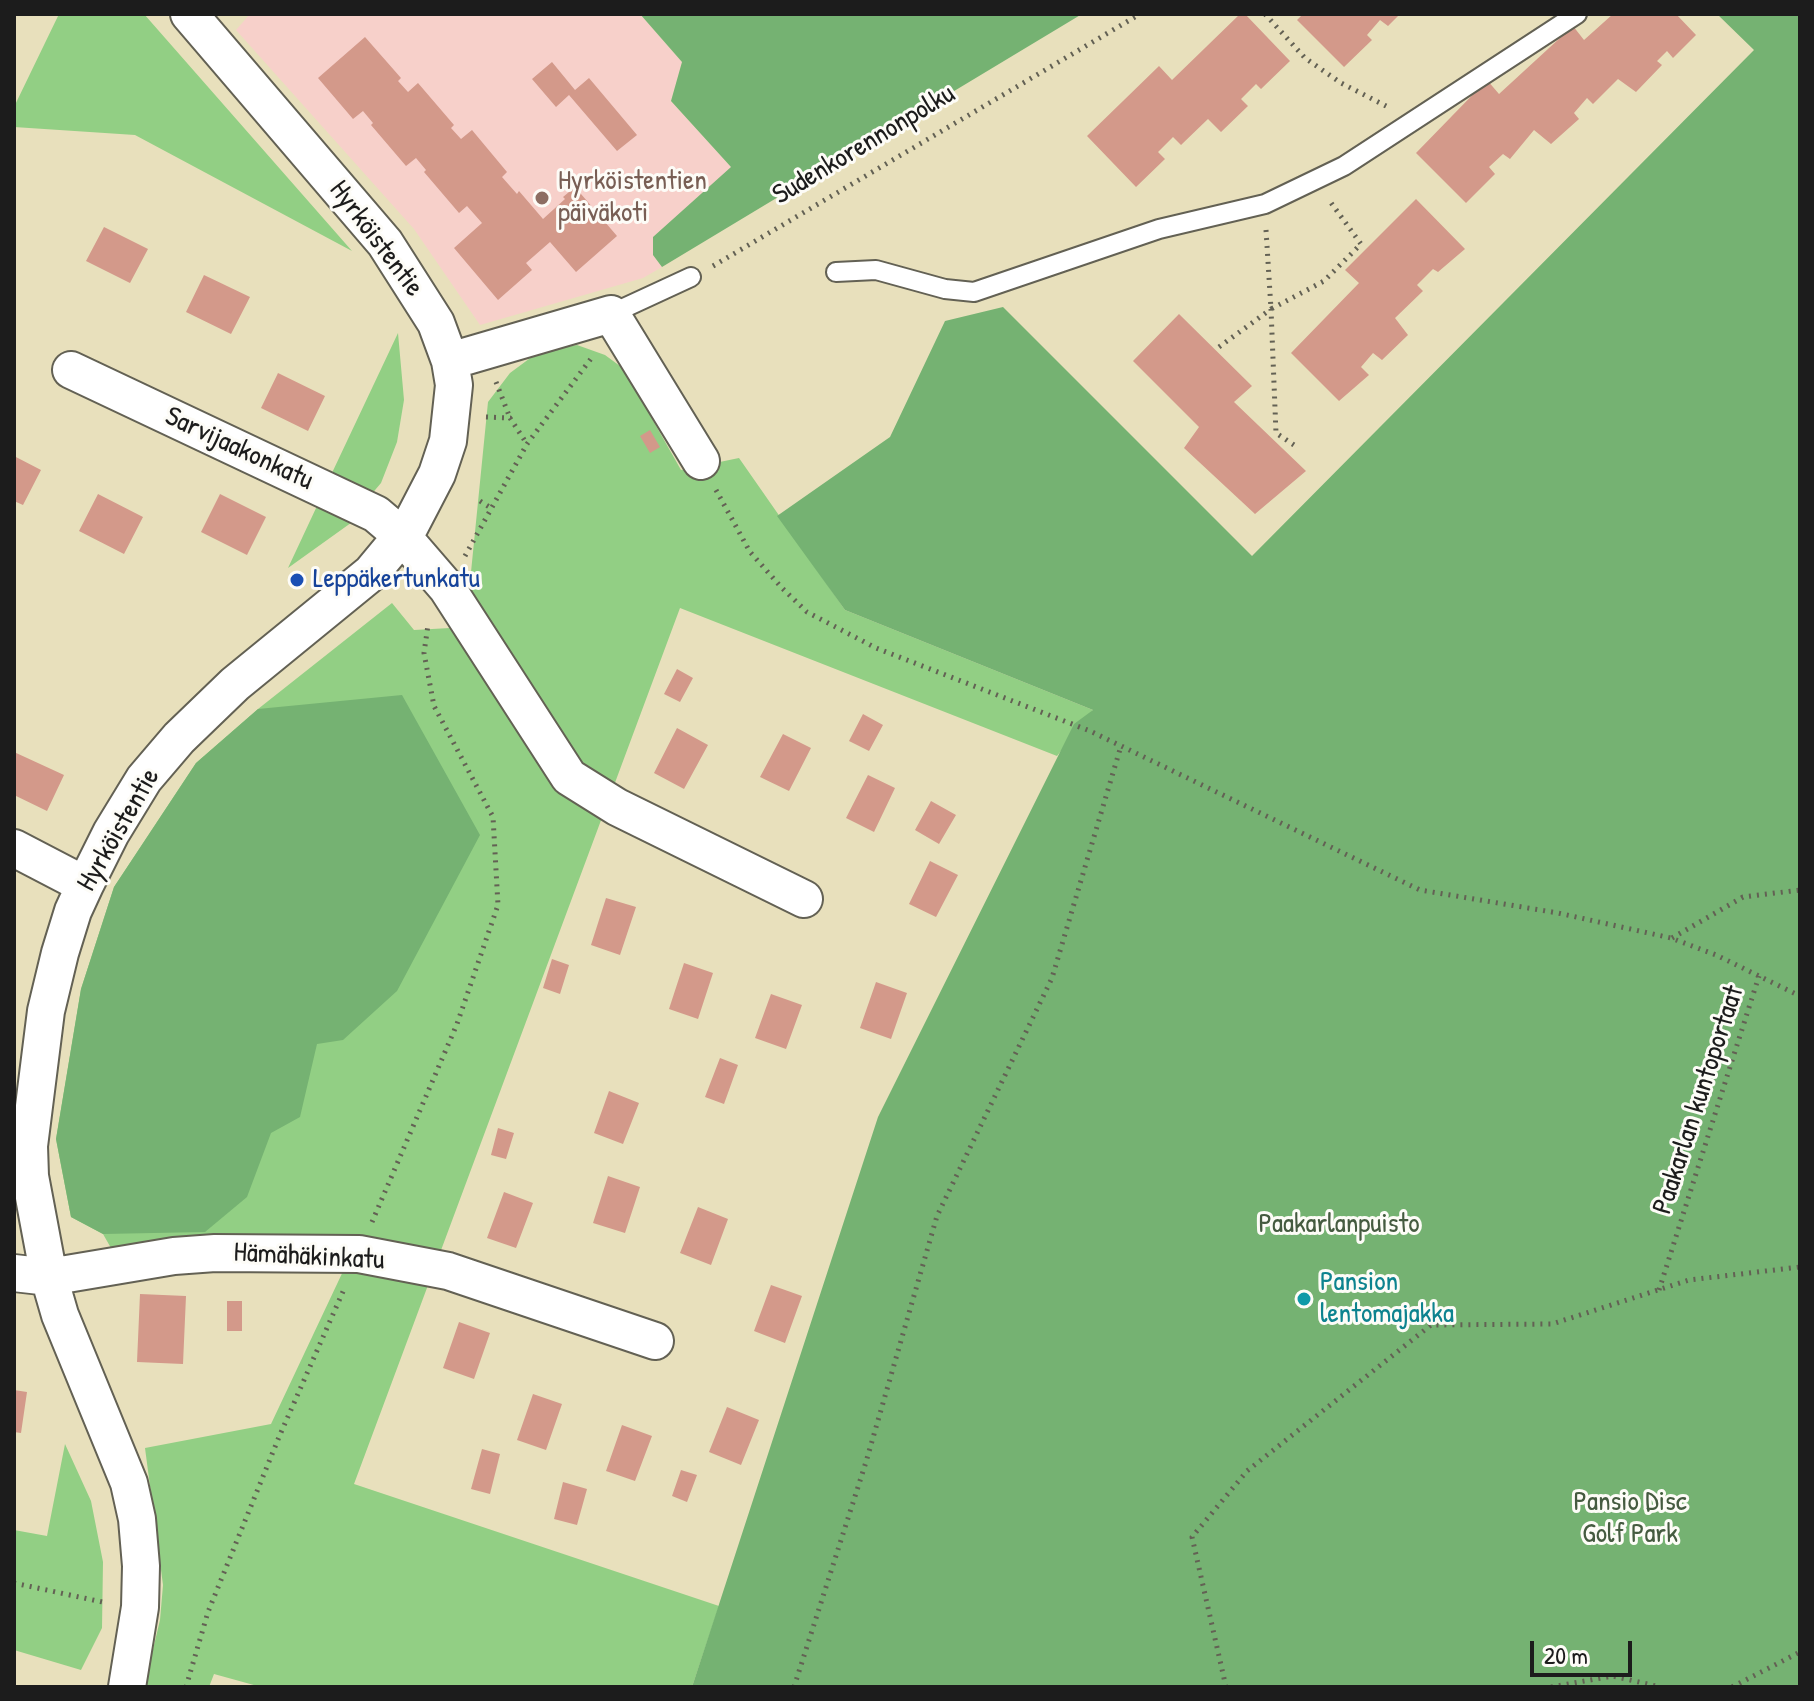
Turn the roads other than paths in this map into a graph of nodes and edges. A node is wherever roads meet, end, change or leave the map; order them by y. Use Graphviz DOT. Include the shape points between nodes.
graph roads {
  1 [pos="189,14"];
  2 [pos="1577,14"];
  3 [pos="836,272"];
  4 [pos="691,277"];
  5 [pos="611,314"];
  6 [pos="450,361"];
  7 [pos="71,370"];
  8 [pos="701,461"];
  9 [pos="403,537"];
  10 [pos="14,848"];
  11 [pos="85,885"];
  12 [pos="804,899"];
  13 [pos="14,1273"];
  14 [pos="49,1277"];
  15 [pos="655,1341"];
  16 [pos="127,1687"];
  1 -- 6 [label="street, Hyrköistentie" via="385,243 436,323"];
  2 -- 3 [label="lane" via="1344,166 1265,204 1159,229 974,292 876,270"];
  4 -- 5 [label="lane"];
  5 -- 6 [label="street"];
  5 -- 8 [label="street"];
  6 -- 9 [label="street, Hyrköistentie" via="454,385 448,441 424,503"];
  7 -- 9 [label="street, Sarvijaakonkatu" via="376,514"];
  9 -- 11 [label="street, Hyrköistentie" via="371,573 235,684 179,738 144,779"];
  9 -- 12 [label="street" via="447,588 569,777 617,807"];
  10 -- 11 [label="street"];
  11 -- 14 [label="street, Hyrköistentie" via="46,1011 29,1146"];
  13 -- 14 [label="street, Hämähäkinkatu"];
  14 -- 15 [label="street, Hämähäkinkatu" via="211,1253 359,1254 448,1271"];
  14 -- 16 [label="street, Hyrköistentie" via="129,1483 137,1519 140,1607"];
}
